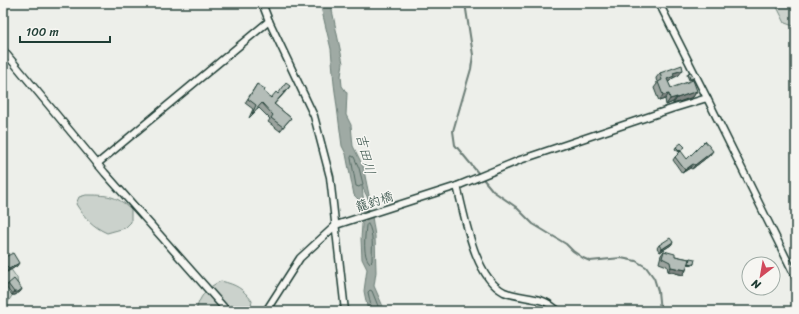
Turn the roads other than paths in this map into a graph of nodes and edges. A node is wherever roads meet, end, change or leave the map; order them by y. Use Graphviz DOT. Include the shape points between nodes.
graph roads {
  1 [pos="262,3"];
  2 [pos="659,3"];
  3 [pos="269,21"];
  4 [pos="3,50"];
  5 [pos="707,98"];
  6 [pos="98,164"];
  7 [pos="457,186"];
  8 [pos="336,225"];
  9 [pos="796,278"];
  10 [pos="227,311"];
  11 [pos="266,311"];
  12 [pos="345,311"];
  13 [pos="558,311"];
  1 -- 3 [label="street"];
  2 -- 5 [label="street"];
  3 -- 6 [label="street"];
  3 -- 8 [label="street" via="314,116 330,177"];
  4 -- 6 [label="street"];
  5 -- 7 [label="street, 籠釣橋" via="520,160"];
  5 -- 9 [label="street"];
  6 -- 10 [label="street"];
  7 -- 8 [label="street, 籠釣橋"];
  7 -- 13 [label="street" via="474,249 487,276 502,291 542,301"];
  8 -- 11 [label="street" via="300,258"];
  8 -- 12 [label="street"];
}
